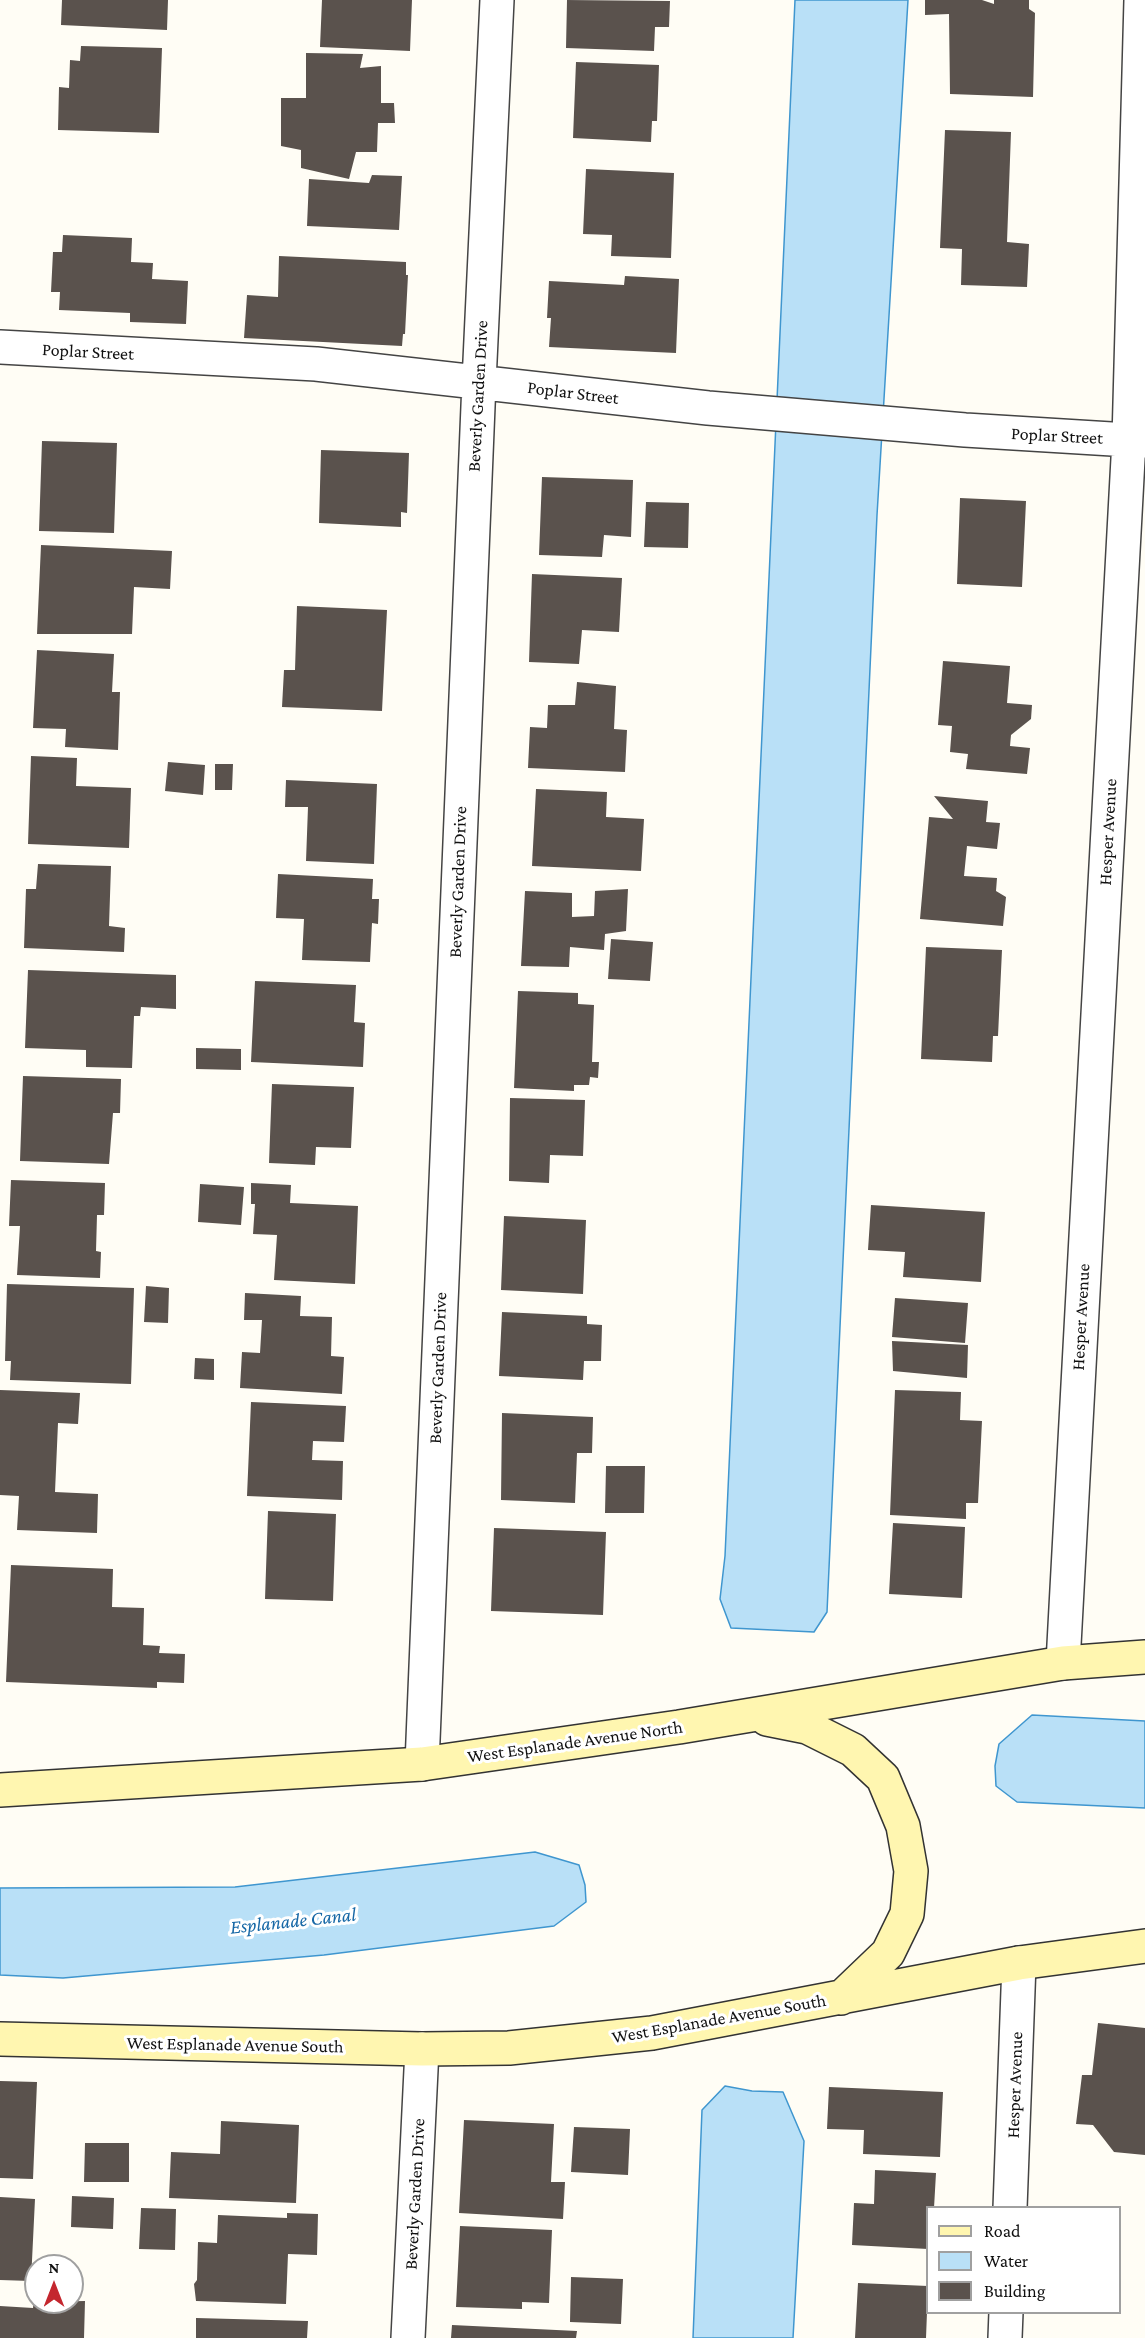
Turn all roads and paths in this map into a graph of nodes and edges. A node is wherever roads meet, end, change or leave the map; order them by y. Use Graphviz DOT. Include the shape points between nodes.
graph roads {
  1 [pos="497,0"];
  2 [pos="1141,0"];
  3 [pos="0,347"];
  4 [pos="479,382"];
  5 [pos="1137,440"];
  6 [pos="1145,1657"];
  7 [pos="1063,1663"];
  8 [pos="748,1716"];
  9 [pos="422,1764"];
  10 [pos="0,1790"];
  11 [pos="1145,1946"];
  12 [pos="1019,1963"];
  13 [pos="841,1998"];
  14 [pos="0,2039"];
  15 [pos="422,2049"];
  16 [pos="1010,2206"];
  17 [pos="1006,2314"];
  18 [pos="408,2338"];
  19 [pos="1005,2338"];
  1 -- 4 [label="street, Beverly Garden Drive"];
  2 -- 5 [label="street, Hesper Avenue"];
  3 -- 4 [label="street, Poplar Street" via="316,364"];
  4 -- 5 [label="street, Poplar Street" via="708,408"];
  4 -- 9 [label="street, Beverly Garden Drive"];
  5 -- 7 [label="street, Hesper Avenue"];
  6 -- 7 [label="main road, West Esplanade Avenue North"];
  7 -- 8 [label="main road, West Esplanade Avenue North"];
  8 -- 9 [label="main road, West Esplanade Avenue North"];
  8 -- 13 [label="main road" via="807,1727 853,1750 883,1778 903,1826 910,1871 906,1914 888,1953"];
  9 -- 10 [label="main road, West Esplanade Avenue North"];
  11 -- 12 [label="main road, West Esplanade Avenue South"];
  12 -- 13 [label="main road, West Esplanade Avenue South"];
  12 -- 16 [label="street, Hesper Avenue"];
  13 -- 15 [label="main road, West Esplanade Avenue South" via="652,2034 509,2048"];
  14 -- 15 [label="main road, West Esplanade Avenue South"];
  15 -- 18 [label="street, Beverly Garden Drive"];
  17 -- 19 [label="street"];
}
